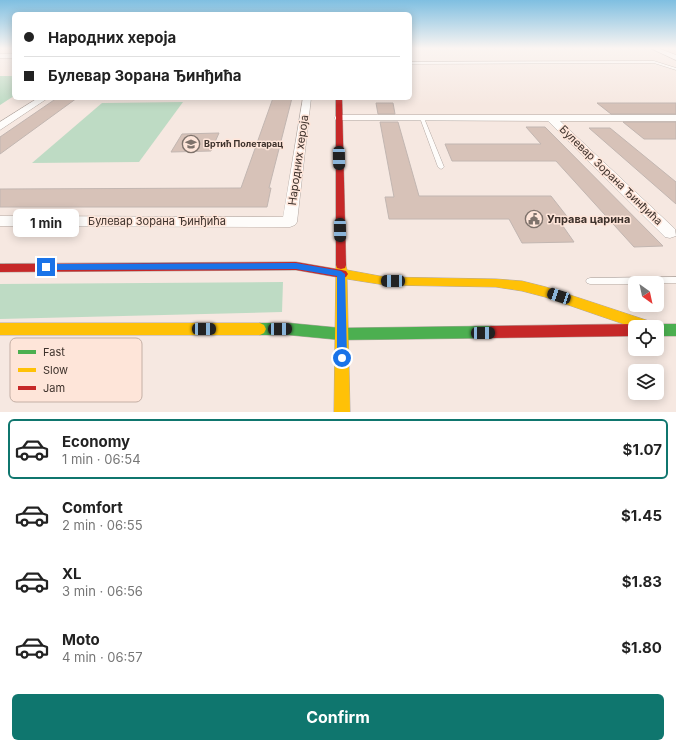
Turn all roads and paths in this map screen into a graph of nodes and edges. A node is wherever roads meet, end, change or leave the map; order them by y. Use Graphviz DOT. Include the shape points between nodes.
graph roads {
  1 [pos="41,100"];
  2 [pos="307,100"];
  3 [pos="338,100"];
  4 [pos="339,118"];
  5 [pos="422,118"];
  6 [pos="551,118"];
  7 [pos="676,118"];
  8 [pos="0,127"];
  9 [pos="441,167"];
  10 [pos="0,221"];
  11 [pos="290,222"];
  12 [pos="670,233"];
  13 [pos="0,268"];
  14 [pos="341,274"];
  15 [pos="676,280"];
  16 [pos="590,281"];
  17 [pos="628,320"];
  18 [pos="0,329"];
  19 [pos="628,330"];
  20 [pos="664,330"];
  21 [pos="676,330"];
  22 [pos="341,334"];
  23 [pos="342,412"];
  1 -- 8 [label="street"];
  2 -- 11 [label="street, Народних хероја"];
  3 -- 4 [label="street"];
  4 -- 5 [label="street"];
  4 -- 14 [label="street"];
  5 -- 6 [label="street"];
  5 -- 9 [label="lane"];
  6 -- 7 [label="street"];
  6 -- 12 [label="street, Булевар Зорана Ђинђића"];
  10 -- 11 [label="street, Булевар Зорана Ђинђића"];
  13 -- 14 [label="street" via="296,266"];
  14 -- 17 [label="street" via="384,281 496,283 522,286"];
  14 -- 22 [label="street"];
  15 -- 16 [label="lane"];
  18 -- 22 [label="street" via="289,329"];
  19 -- 22 [label="street"];
  20 -- 21 [label="street"];
  22 -- 23 [label="street"];
}
